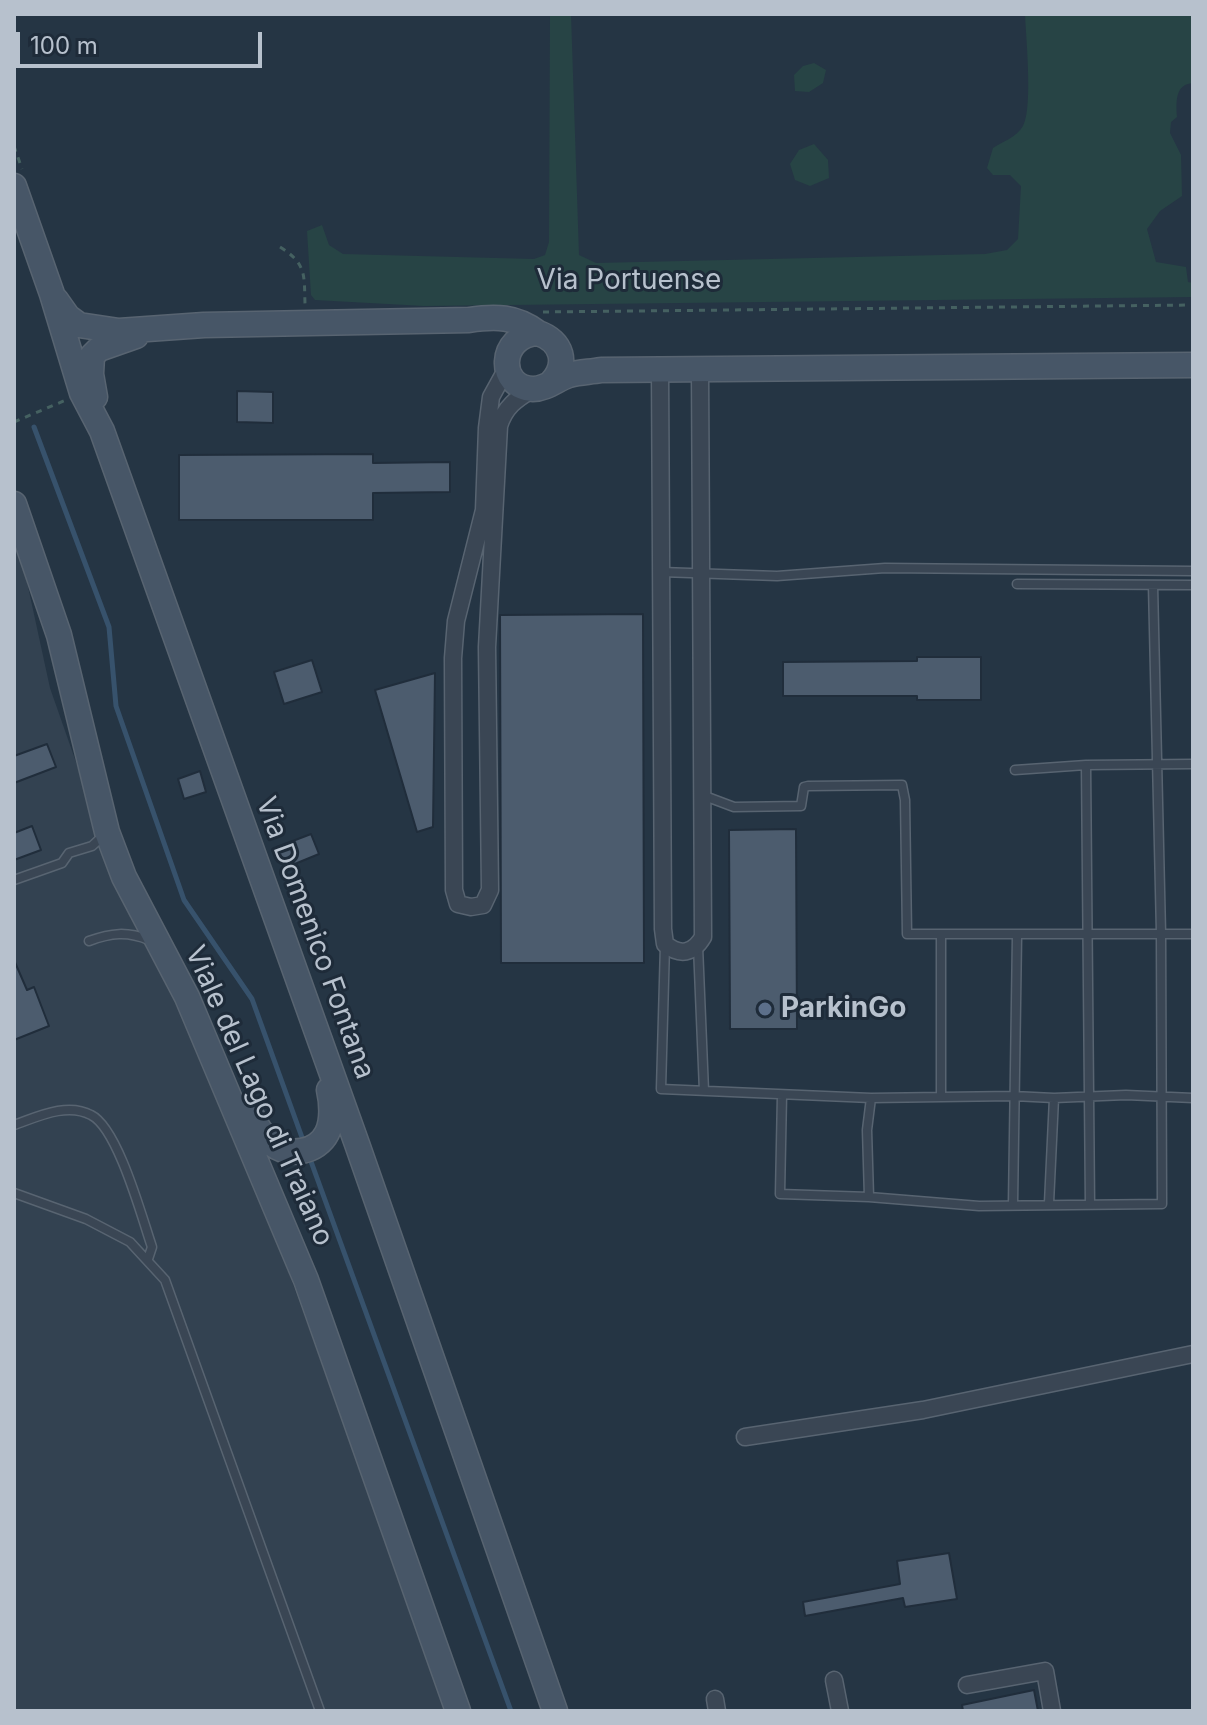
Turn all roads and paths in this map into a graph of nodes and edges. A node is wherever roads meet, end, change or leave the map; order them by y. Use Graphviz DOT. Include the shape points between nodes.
graph roads {
  1 [pos="14,186"];
  2 [pos="280,247"];
  3 [pos="52,294"];
  4 [pos="1193,305"];
  5 [pos="469,320"];
  6 [pos="541,322"];
  7 [pos="306,324"];
  8 [pos="158,328"];
  9 [pos="562,358"];
  10 [pos="508,359"];
  11 [pos="1193,365"];
  12 [pos="660,368"];
  13 [pos="700,368"];
  14 [pos="601,370"];
  15 [pos="542,386"];
  16 [pos="82,393"];
  17 [pos="14,422"];
  18 [pos="102,431"];
  19 [pos="14,504"];
  20 [pos="1193,571"];
  21 [pos="661,572"];
  22 [pos="701,574"];
  23 [pos="1017,584"];
  24 [pos="1153,585"];
  25 [pos="1193,585"];
  26 [pos="1156,763"];
  27 [pos="1193,764"];
  28 [pos="1086,765"];
  29 [pos="1015,770"];
  30 [pos="702,795"];
  31 [pos="107,832"];
  32 [pos="14,880"];
  33 [pos="1161,933"];
  34 [pos="1089,934"];
  35 [pos="1193,934"];
  36 [pos="941,935"];
  37 [pos="1017,936"];
  38 [pos="89,941"];
  39 [pos="665,944"];
  40 [pos="160,945"];
  41 [pos="698,946"];
  42 [pos="187,997"];
  43 [pos="311,1018"];
  44 [pos="704,1091"];
  45 [pos="782,1095"];
  46 [pos="941,1096"];
  47 [pos="1013,1096"];
  48 [pos="1090,1097"];
  49 [pos="871,1098"];
  50 [pos="1054,1098"];
  51 [pos="1163,1098"];
  52 [pos="1193,1098"];
  53 [pos="14,1125"];
  54 [pos="14,1193"];
  55 [pos="869,1197"];
  56 [pos="1049,1203"];
  57 [pos="1013,1204"];
  58 [pos="1090,1205"];
  59 [pos="148,1259"];
  60 [pos="1193,1354"];
  61 [pos="745,1437"];
  62 [pos="834,1680"];
  63 [pos="967,1685"];
  64 [pos="320,1711"];
  65 [pos="458,1711"];
  66 [pos="555,1711"];
  67 [pos="840,1711"];
  68 [pos="1052,1711"];
  1 -- 3 [label="street, Via Domenico Fontana"];
  2 -- 7 [label="path" via="300,262 304,273"];
  3 -- 8 [label="street, Via Portuense" via="79,325 119,331"];
  3 -- 16 [label="street, Via Domenico Fontana"];
  4 -- 6 [label="path, Via Portuense"];
  5 -- 6 [label="street, Via Portuense"];
  5 -- 7 [label="street, Via Portuense"];
  5 -- 10 [label="street" via="497,335"];
  6 -- 9 [label="street"];
  6 -- 10 [label="street" via="523,335"];
  7 -- 8 [label="street, Via Portuense"];
  8 -- 18 [label="street, Via Portuense" via="111,343 92,356"];
  9 -- 14 [label="street"];
  9 -- 15 [label="street" via="561,367"];
  10 -- 15 [label="street" via="517,383"];
  10 -- 15 [label="street" via="491,397 484,510 454,645 454,890 458,904 471,907 483,905 490,890 487,647 499,426 516,399"];
  11 -- 13 [label="street"];
  12 -- 13 [label="street"];
  12 -- 14 [label="street"];
  12 -- 21 [label="street"];
  13 -- 22 [label="street"];
  14 -- 15 [label="street"];
  16 -- 17 [label="path"];
  16 -- 18 [label="street, Via Domenico Fontana"];
  18 -- 43 [label="street, Via Domenico Fontana"];
  19 -- 31 [label="street, Viale del Lago di Traiano" via="59,635"];
  20 -- 22 [label="lane" via="885,568 777,576"];
  21 -- 22 [label="lane"];
  21 -- 39 [label="street"];
  22 -- 30 [label="street"];
  23 -- 24 [label="lane"];
  24 -- 25 [label="lane"];
  24 -- 26 [label="lane"];
  26 -- 27 [label="lane"];
  26 -- 28 [label="lane"];
  26 -- 33 [label="lane"];
  28 -- 29 [label="lane"];
  28 -- 34 [label="lane"];
  30 -- 36 [label="lane" via="734,807 801,806 808,786 902,785 907,934"];
  30 -- 41 [label="street" via="703,937"];
  31 -- 32 [label="lane" via="92,846 69,853 62,863"];
  31 -- 40 [label="street, Viale del Lago di Traiano"];
  33 -- 34 [label="lane"];
  33 -- 35 [label="lane"];
  33 -- 51 [label="lane"];
  34 -- 37 [label="lane"];
  34 -- 48 [label="lane"];
  36 -- 37 [label="lane"];
  36 -- 46 [label="lane"];
  37 -- 47 [label="lane"];
  38 -- 40 [label="lane" via="133,933"];
  39 -- 41 [label="street" via="687,953"];
  39 -- 44 [label="lane" via="661,1089"];
  40 -- 42 [label="street, Viale del Lago di Traiano"];
  41 -- 44 [label="lane"];
  42 -- 43 [label="street" via="260,1132 275,1147 303,1149 327,1132 331,1098"];
  42 -- 65 [label="street, Viale del Lago di Traiano" via="306,1280"];
  43 -- 66 [label="street, Via Domenico Fontana"];
  44 -- 45 [label="lane"];
  45 -- 49 [label="lane"];
  45 -- 55 [label="lane" via="780,1194"];
  46 -- 47 [label="lane"];
  46 -- 49 [label="lane"];
  47 -- 50 [label="lane"];
  47 -- 57 [label="lane"];
  48 -- 50 [label="lane"];
  48 -- 51 [label="lane"];
  48 -- 58 [label="lane"];
  49 -- 55 [label="lane"];
  50 -- 56 [label="lane"];
  51 -- 52 [label="lane"];
  51 -- 58 [label="lane" via="1162,1204"];
  53 -- 59 [label="lane" via="65,1110 92,1115 105,1126 152,1247"];
  54 -- 59 [label="lane" via="86,1219 130,1242"];
  55 -- 57 [label="lane"];
  56 -- 57 [label="lane"];
  56 -- 58 [label="lane"];
  59 -- 64 [label="lane" via="165,1280"];
  60 -- 61 [label="street" via="923,1410"];
  62 -- 67 [label="street"];
  63 -- 68 [label="street" via="1045,1671"];
}
